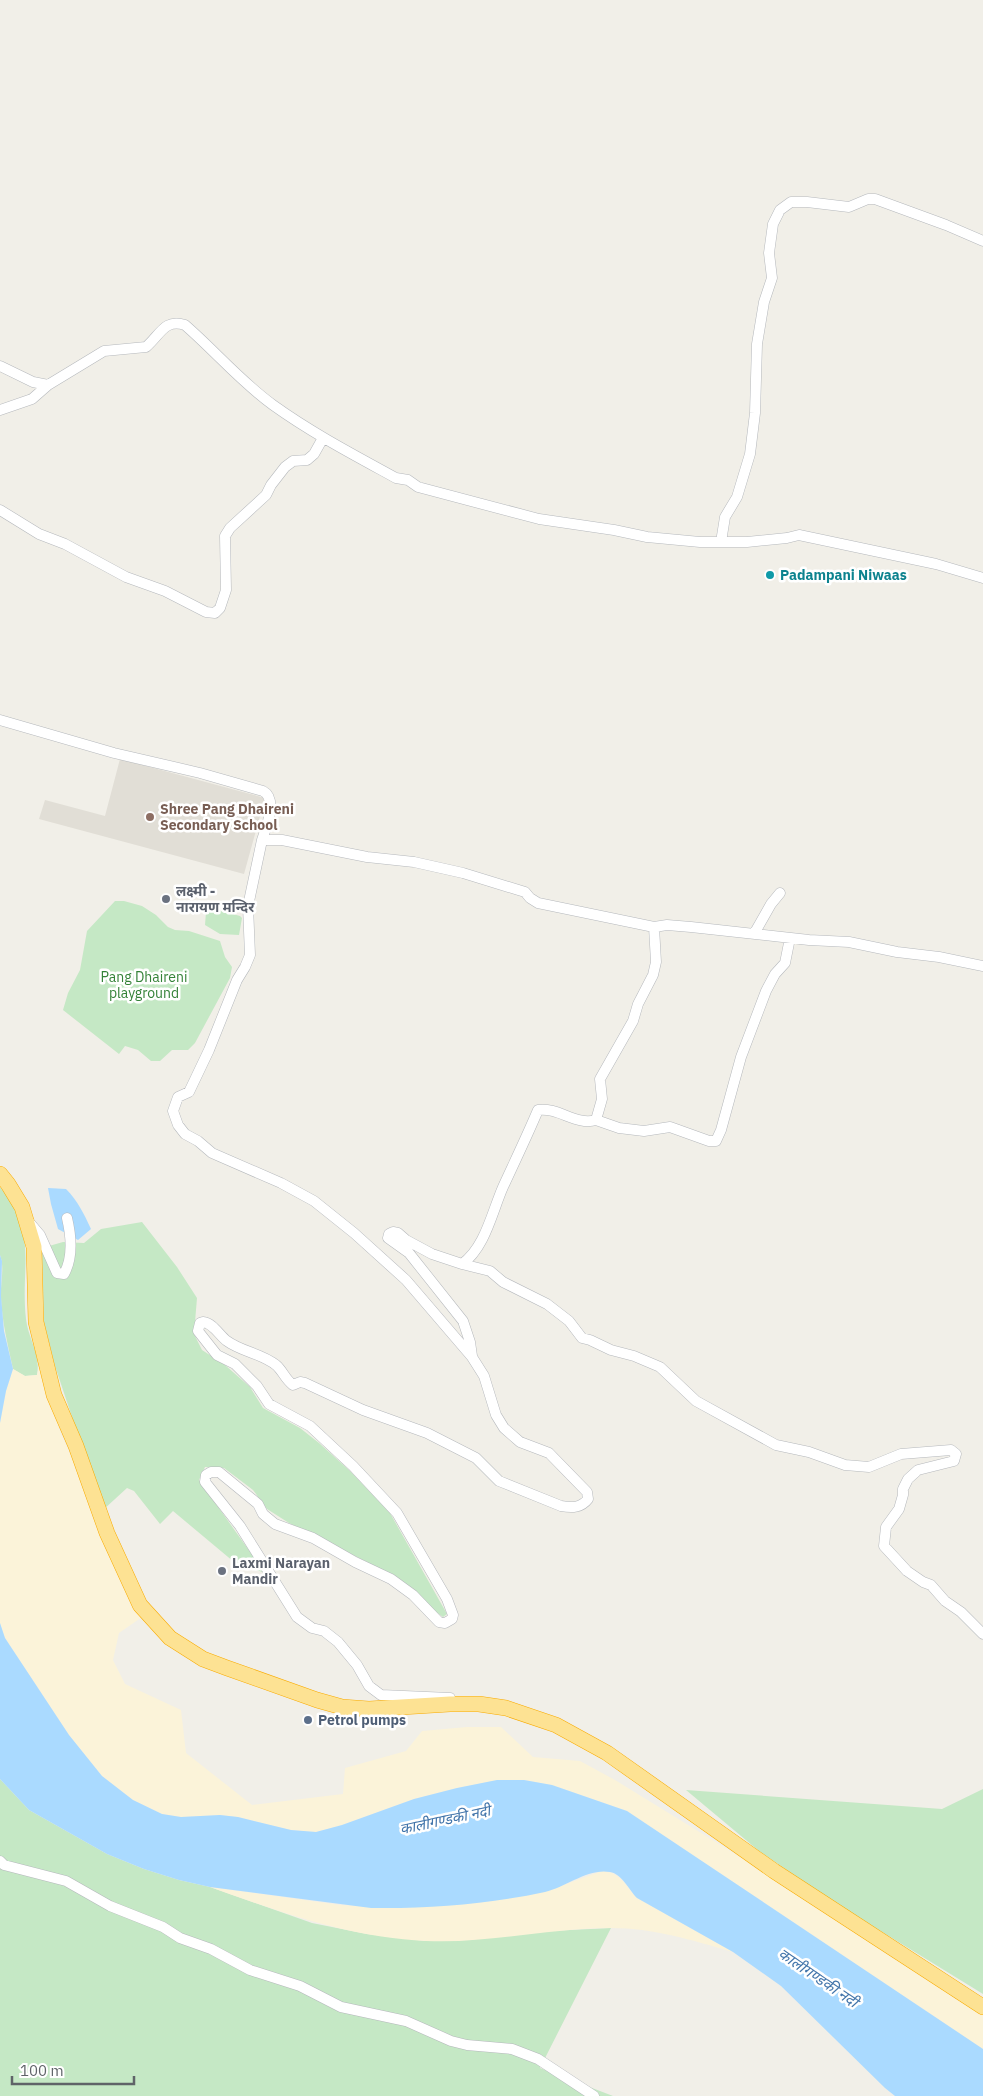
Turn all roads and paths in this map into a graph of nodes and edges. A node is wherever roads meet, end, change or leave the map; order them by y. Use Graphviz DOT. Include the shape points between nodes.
graph roads {
  1 [pos="983,241"];
  2 [pos="0,366"];
  3 [pos="48,385"];
  4 [pos="0,410"];
  5 [pos="323,438"];
  6 [pos="0,510"];
  7 [pos="721,542"];
  8 [pos="983,578"];
  9 [pos="0,720"];
  10 [pos="262,840"];
  11 [pos="780,893"];
  12 [pos="654,927"];
  13 [pos="754,934"];
  14 [pos="790,938"];
  15 [pos="983,966"];
  16 [pos="596,1120"];
  17 [pos="0,1174"];
  18 [pos="22,1207"];
  19 [pos="67,1218"];
  20 [pos="462,1264"];
  21 [pos="472,1357"];
  22 [pos="983,1634"];
  23 [pos="450,1704"];
  24 [pos="0,1861"];
  25 [pos="983,2007"];
  26 [pos="594,2096"];
  1 -- 7 [label="street" via="875,199 849,207 791,202 780,210 769,242 772,278 757,344 750,454 737,497 725,517"];
  2 -- 3 [label="street"];
  3 -- 4 [label="street" via="32,399"];
  3 -- 5 [label="street" via="104,351 146,346 168,324 176,322 185,325 272,405"];
  5 -- 6 [label="street" via="307,460 293,461 286,467 266,495 225,536 226,590 215,613 126,577 71,547 39,534"];
  5 -- 7 [label="street" via="418,487 515,513 647,537"];
  7 -- 8 [label="street" via="773,540 799,535 936,564"];
  9 -- 10 [label="street" via="263,791 269,796 271,805"];
  10 -- 12 [label="street" via="282,840 368,857 414,862 526,892 538,903"];
  10 -- 21 [label="street" via="248,906 250,955 189,1092 175,1100 173,1111 178,1125 212,1153 314,1201 406,1280"];
  11 -- 13 [label="street"];
  12 -- 13 [label="street"];
  12 -- 16 [label="street" via="656,962 653,975 633,1021 600,1078 602,1099"];
  13 -- 14 [label="street"];
  14 -- 15 [label="street" via="848,942"];
  14 -- 16 [label="street" via="786,963 775,974 756,1014 735,1072 716,1141 670,1127 644,1131 619,1128"];
  16 -- 20 [label="street" via="581,1121 551,1110 538,1110 484,1235 470,1258"];
  17 -- 18 [label="highway"];
  18 -- 19 [label="street" via="40,1235 57,1273 64,1274 69,1266"];
  18 -- 23 [label="highway" via="34,1248 38,1339 54,1395 107,1533 145,1611 170,1638 204,1659 317,1700 342,1707 369,1709"];
  20 -- 21 [label="street" via="432,1254 398,1233 389,1234 388,1238 409,1253 463,1321"];
  20 -- 22 [label="street" via="490,1272 547,1304 569,1321 582,1338 660,1367 696,1401 776,1445 845,1464 869,1467 901,1454 951,1450 956,1454 954,1461 918,1470 908,1479 899,1509 886,1527 884,1546 907,1571 931,1585"];
  21 -- 23 [label="street" via="484,1376 496,1415 504,1428 520,1442 550,1453 587,1492 588,1499 584,1503 572,1508 562,1506 498,1481 476,1458 419,1430 363,1410 305,1383 293,1385 266,1358 229,1342 207,1322 200,1323 199,1328 211,1349 234,1364 257,1386 269,1404 310,1426 397,1513 447,1600 452,1619 439,1622 413,1595 391,1579 313,1538 275,1524 263,1514 258,1504 219,1472 206,1475 205,1482 240,1526 297,1618 338,1642 372,1690 381,1694 450,1698"];
  23 -- 25 [label="highway" via="506,1708 556,1725 607,1753 774,1871"];
  24 -- 26 [label="street" via="4,1865 66,1881 110,1906 163,1927 250,1970 300,1986 341,2007 406,2021 467,2045 512,2048 538,2059"];
}
